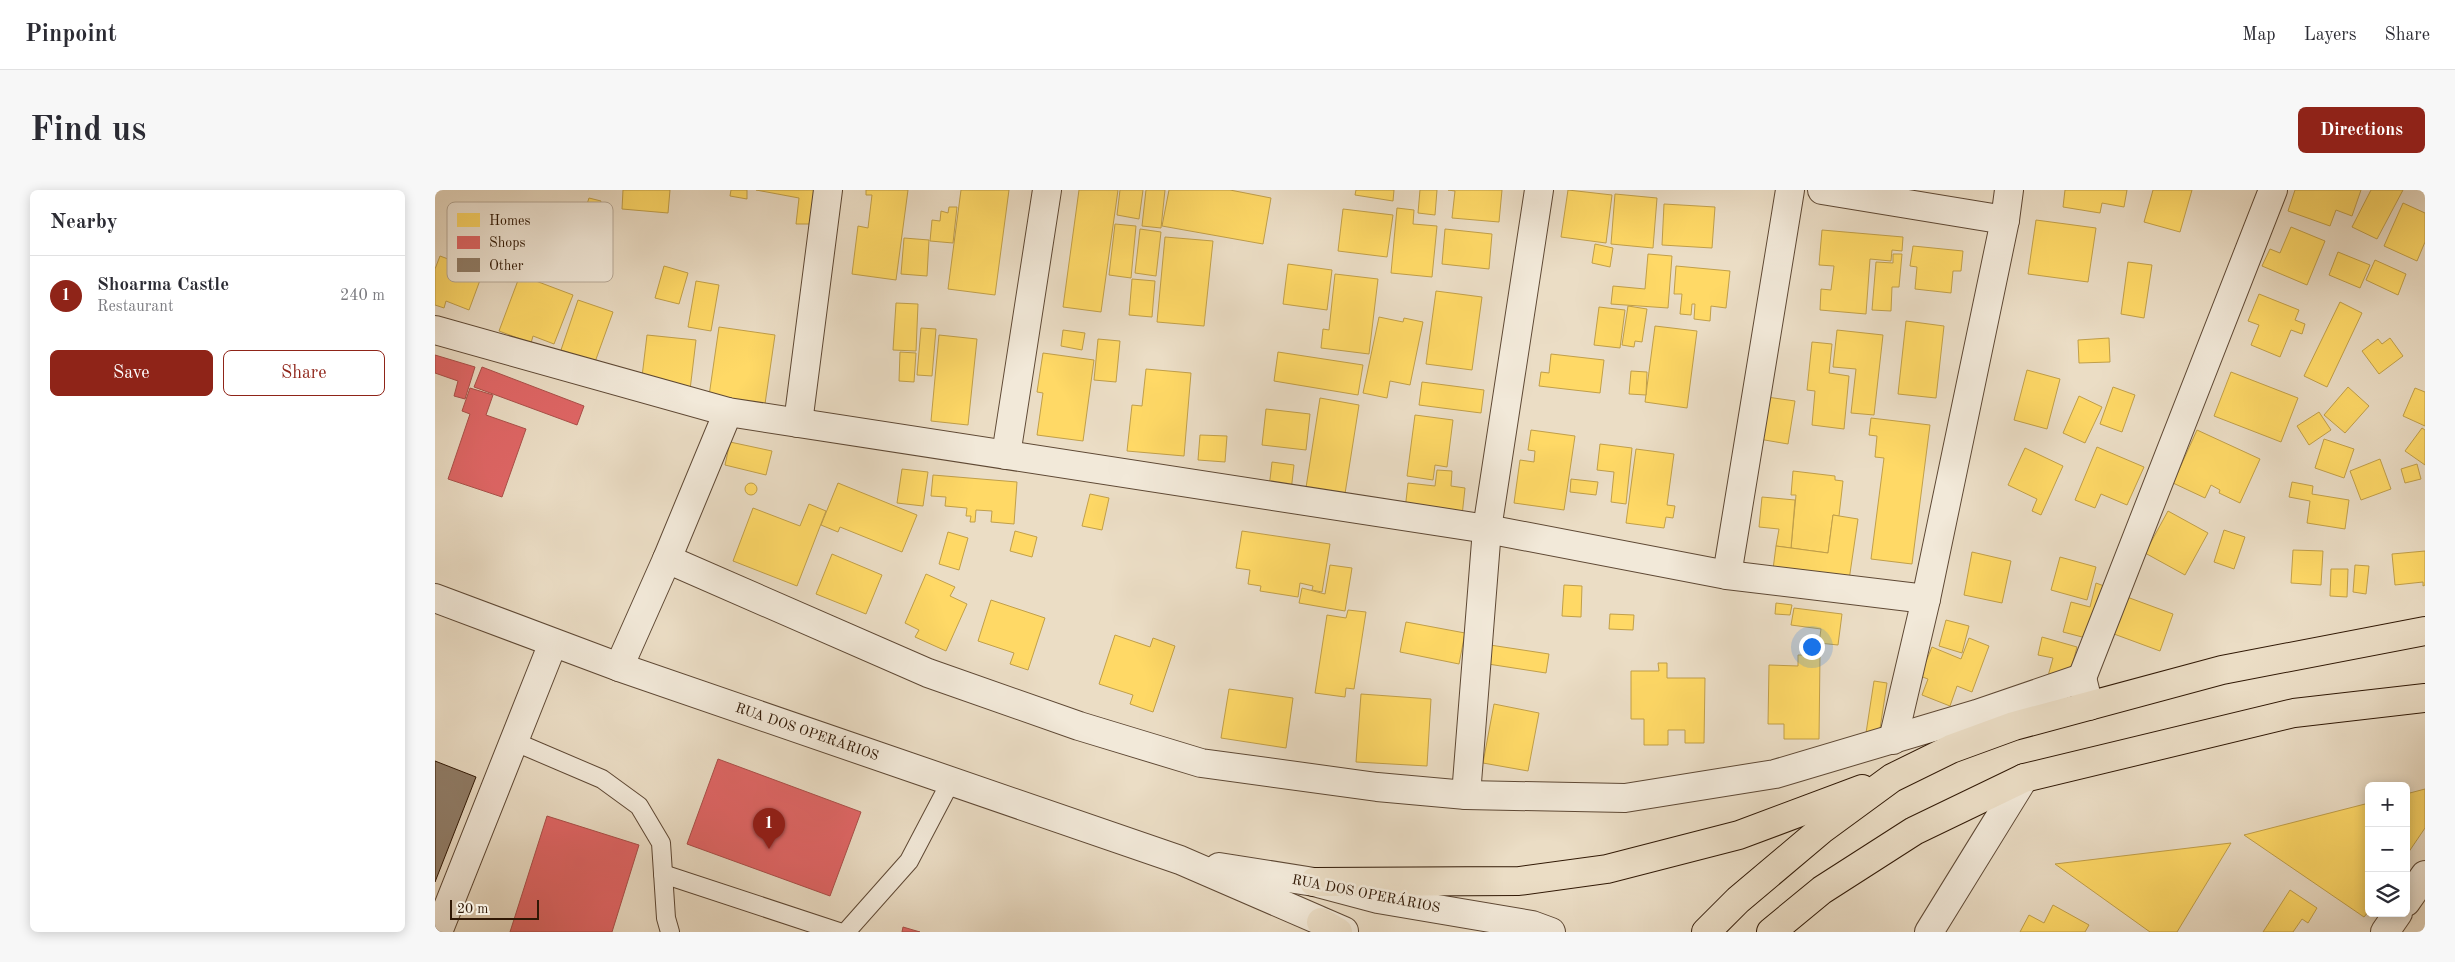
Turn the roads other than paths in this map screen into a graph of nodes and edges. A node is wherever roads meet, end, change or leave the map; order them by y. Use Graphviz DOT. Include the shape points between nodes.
graph roads {
  1 [pos="828,190"];
  2 [pos="1047,190"];
  3 [pos="1539,190"];
  4 [pos="1790,190"];
  5 [pos="1822,190"];
  6 [pos="2009,190"];
  7 [pos="2273,190"];
  8 [pos="2005,220"];
  9 [pos="435,330"];
  10 [pos="727,412"];
  11 [pos="798,423"];
  12 [pos="1006,455"];
  13 [pos="1487,529"];
  14 [pos="667,559"];
  15 [pos="1727,575"];
  16 [pos="435,598"];
  17 [pos="1926,599"];
  18 [pos="2425,631"];
  19 [pos="553,642"];
  20 [pos="619,667"];
  21 [pos="2082,678"];
  22 [pos="2425,698"];
  23 [pos="2089,706"];
  24 [pos="1893,740"];
  25 [pos="513,741"];
  26 [pos="1892,778"];
  27 [pos="2024,778"];
  28 [pos="951,781"];
  29 [pos="1466,795"];
  30 [pos="1180,860"];
  31 [pos="663,874"];
  32 [pos="2425,875"];
  33 [pos="1314,882"];
  34 [pos="2410,896"];
  35 [pos="2395,917"];
  36 [pos="1330,927"];
  37 [pos="438,932"];
  38 [pos="669,932"];
  39 [pos="839,932"];
  40 [pos="846,932"];
  41 [pos="1346,932"];
  42 [pos="1551,932"];
  43 [pos="1706,932"];
  44 [pos="1771,932"];
  45 [pos="1929,932"];
  46 [pos="2385,932"];
  1 -- 11 [label="street"];
  2 -- 12 [label="street"];
  3 -- 13 [label="street"];
  4 -- 15 [label="street"];
  5 -- 8 [label="street"];
  6 -- 8 [label="street"];
  7 -- 21 [label="street"];
  8 -- 17 [label="street"];
  9 -- 10 [label="street"];
  10 -- 11 [label="street"];
  10 -- 14 [label="street"];
  11 -- 12 [label="street"];
  12 -- 13 [label="street"];
  13 -- 15 [label="street"];
  13 -- 29 [label="street"];
  14 -- 20 [label="street"];
  14 -- 29 [label="street" via="929,673 1079,726 1191,760 1377,787"];
  15 -- 17 [label="street"];
  16 -- 19 [label="street, RUA DOS OPERÁRIOS"];
  17 -- 24 [label="street"];
  18 -- 23 [label="highway" via="2222,670"];
  19 -- 20 [label="street, RUA DOS OPERÁRIOS"];
  19 -- 25 [label="street"];
  20 -- 28 [label="street, RUA DOS OPERÁRIOS"];
  21 -- 23 [label="street"];
  21 -- 24 [label="street"];
  22 -- 27 [label="highway" via="2294,713"];
  23 -- 26 [label="highway" via="2014,726 1951,748"];
  24 -- 29 [label="street" via="1775,774 1625,798"];
  25 -- 31 [label="lane" via="602,779 639,806 661,843"];
  25 -- 37 [label="street"];
  26 -- 33 [label="highway" via="1739,835 1607,869 1519,881"];
  26 -- 43 [label="highway" via="1821,830 1738,900"];
  27 -- 44 [label="highway" via="1914,831 1822,890"];
  27 -- 45 [label="street"];
  28 -- 30 [label="street, RUA DOS OPERÁRIOS"];
  28 -- 40 [label="lane" via="909,861"];
  30 -- 33 [label="street, RUA DOS OPERÁRIOS"];
  30 -- 36 [label="street, RUA DOS OPERÁRIOS"];
  31 -- 38 [label="lane" via="665,918"];
  31 -- 39 [label="lane"];
  32 -- 34 [label="street"];
  33 -- 42 [label="street, RUA DOS OPERÁRIOS" via="1378,899 1533,925"];
  35 -- 46 [label="street"];
  36 -- 41 [label="street, RUA DOS OPERÁRIOS"];
}
